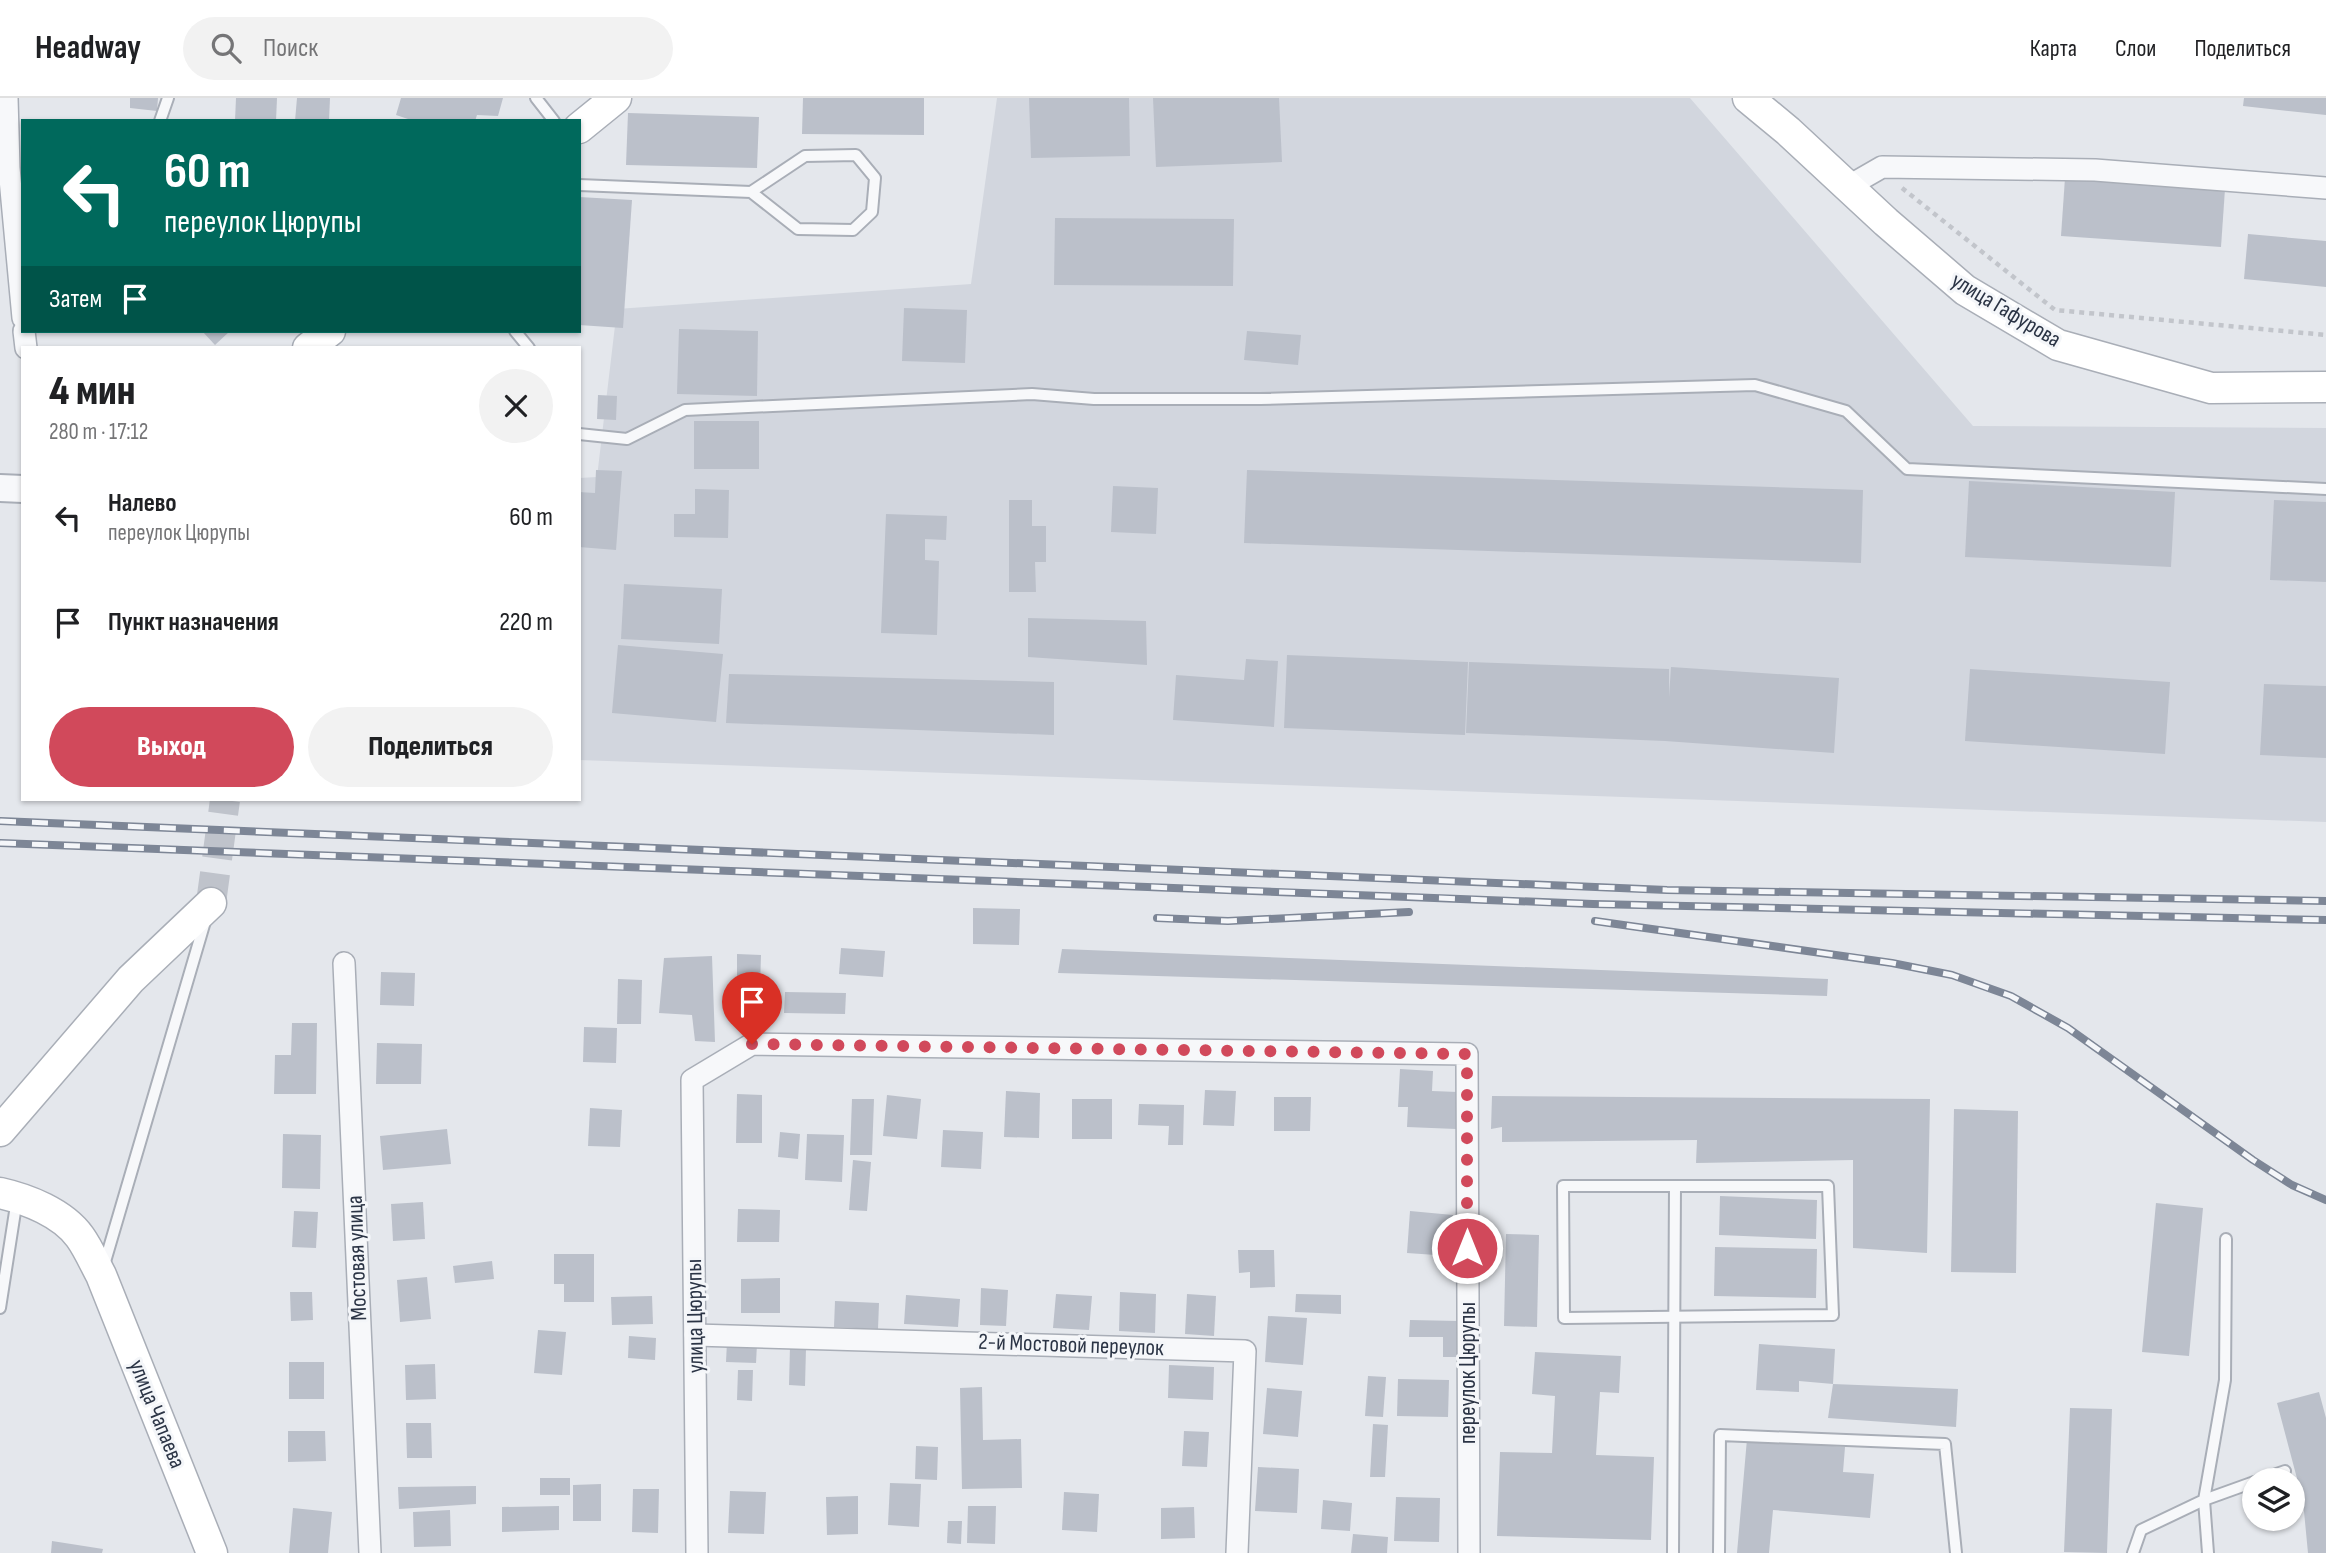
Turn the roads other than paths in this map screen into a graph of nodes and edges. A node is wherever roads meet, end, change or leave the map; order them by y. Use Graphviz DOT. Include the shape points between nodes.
graph roads {
  1 [pos="7,98"];
  2 [pos="168,98"];
  3 [pos="536,98"];
  4 [pos="616,98"];
  5 [pos="1748,98"];
  6 [pos="161,119"];
  7 [pos="552,119"];
  8 [pos="581,126"];
  9 [pos="5,168"];
  10 [pos="581,185"];
  11 [pos="1849,187"];
  12 [pos="2326,188"];
  13 [pos="751,192"];
  14 [pos="21,301"];
  15 [pos="327,333"];
  16 [pos="311,346"];
  17 [pos="2326,387"];
  18 [pos="581,434"];
  19 [pos="0,488"];
  20 [pos="21,489"];
  21 [pos="2326,489"];
  22 [pos="211,903"];
  23 [pos="344,963"];
  24 [pos="692,1080"];
  25 [pos="0,1131"];
  26 [pos="1675,1186"];
  27 [pos="9,1195"];
  28 [pos="2226,1239"];
  29 [pos="101,1275"];
  30 [pos="0,1308"];
  31 [pos="1673,1317"];
  32 [pos="695,1335"];
  33 [pos="2242,1486"];
  34 [pos="2204,1500"];
  35 [pos="212,1553"];
  36 [pos="370,1553"];
  37 [pos="698,1553"];
  38 [pos="1237,1553"];
  39 [pos="1469,1553"];
  40 [pos="1673,1553"];
  41 [pos="1719,1553"];
  42 [pos="1956,1553"];
  43 [pos="2133,1553"];
  44 [pos="2207,1553"];
  1 -- 9 [label="street"];
  2 -- 6 [label="lane"];
  3 -- 7 [label="lane"];
  4 -- 8 [label="main road"];
  5 -- 11 [label="main road, улица Гафурова"];
  9 -- 14 [label="street"];
  10 -- 13 [label="lane"];
  11 -- 12 [label="street" via="1882,167 2095,170"];
  11 -- 17 [label="main road, улица Гафурова" via="1965,290 2058,345 2211,387"];
  13 -- 13 [label="lane" via="798,229 853,230 872,212 875,178 856,155 805,156"];
  15 -- 16 [label="main road"];
  18 -- 21 [label="lane" via="627,439 685,410 1032,394 1094,399 1246,399 1755,386 1846,411 1907,469"];
  19 -- 20 [label="street"];
  22 -- 25 [label="main road" via="131,979"];
  22 -- 29 [label="lane"];
  23 -- 36 [label="street, Мостовая улица"];
  24 -- 32 [label="street, улица Цюрупы"];
  24 -- 39 [label="street, переулок Цюрупы" via="752,1044 1467,1054"];
  26 -- 31 [label="lane"];
  26 -- 31 [label="lane" via="1563,1186 1564,1318"];
  26 -- 31 [label="lane" via="1828,1186 1833,1315"];
  27 -- 29 [label="main road, улица Чапаева" via="44,1207 78,1234"];
  27 -- 30 [label="lane"];
  28 -- 34 [label="lane" via="2225,1380"];
  29 -- 35 [label="main road, улица Чапаева"];
  31 -- 40 [label="lane"];
  32 -- 37 [label="street, улица Цюрупы"];
  32 -- 38 [label="street, 2-й Мостовой переулок" via="1245,1351"];
  33 -- 34 [label="lane"];
  34 -- 43 [label="lane" via="2141,1530"];
  34 -- 44 [label="lane"];
  41 -- 42 [label="lane" via="1720,1435 1945,1444"];
}
